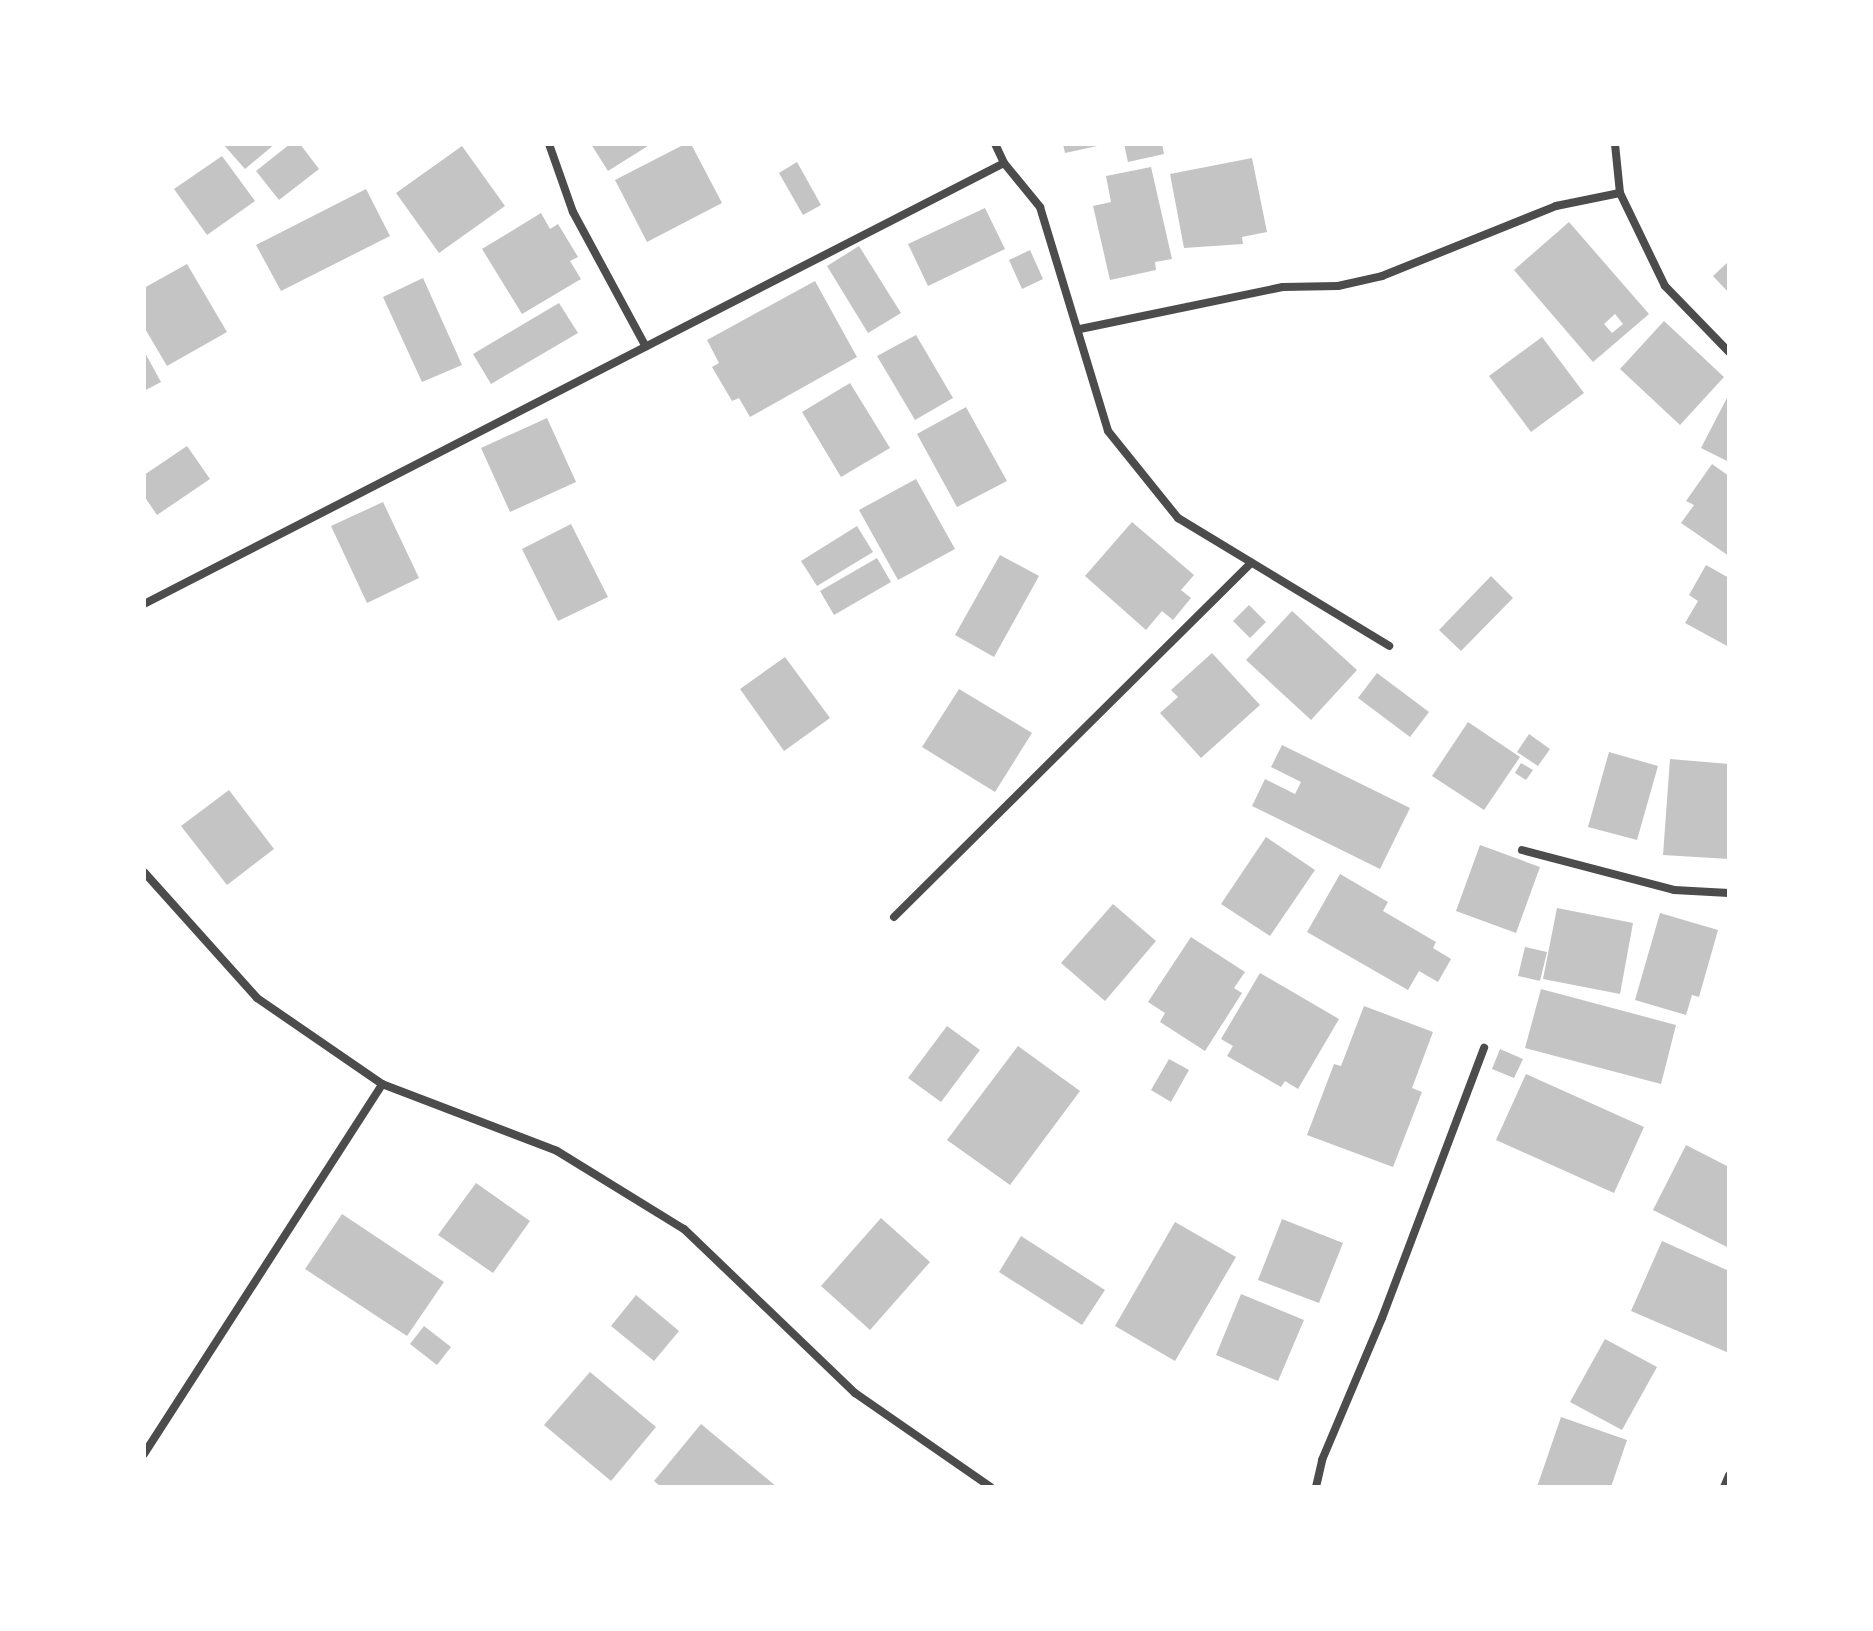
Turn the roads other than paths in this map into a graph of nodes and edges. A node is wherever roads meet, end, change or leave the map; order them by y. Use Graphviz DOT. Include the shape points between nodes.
graph roads {
  1 [pos="549,144"];
  2 [pos="995,144"];
  3 [pos="1615,144"];
  4 [pos="1004,163"];
  5 [pos="1620,193"];
  6 [pos="1080,329"];
  7 [pos="646,347"];
  8 [pos="1729,352"];
  9 [pos="1251,563"];
  10 [pos="144,604"];
  11 [pos="1389,646"];
  12 [pos="1522,850"];
  13 [pos="144,872"];
  14 [pos="1729,893"];
  15 [pos="894,917"];
  16 [pos="1484,1048"];
  17 [pos="382,1084"];
  18 [pos="144,1454"];
  19 [pos="1729,1475"];
  20 [pos="991,1487"];
  21 [pos="1316,1487"];
  22 [pos="1724,1487"];
  1 -- 7 [label="street" via="573,212"];
  2 -- 4 [label="street"];
  3 -- 5 [label="street"];
  4 -- 6 [label="street" via="1040,207"];
  4 -- 7 [label="street"];
  5 -- 6 [label="street" via="1556,206 1382,276 1338,286 1283,287"];
  5 -- 8 [label="street" via="1665,286"];
  6 -- 9 [label="street" via="1108,431 1178,518"];
  7 -- 10 [label="street"];
  9 -- 11 [label="street"];
  9 -- 15 [label="street"];
  12 -- 14 [label="street" via="1674,890"];
  13 -- 17 [label="street" via="257,998"];
  16 -- 21 [label="street" via="1322,1460"];
  17 -- 18 [label="street"];
  17 -- 20 [label="street" via="557,1151 684,1229 855,1393"];
  19 -- 22 [label="street"];
}
